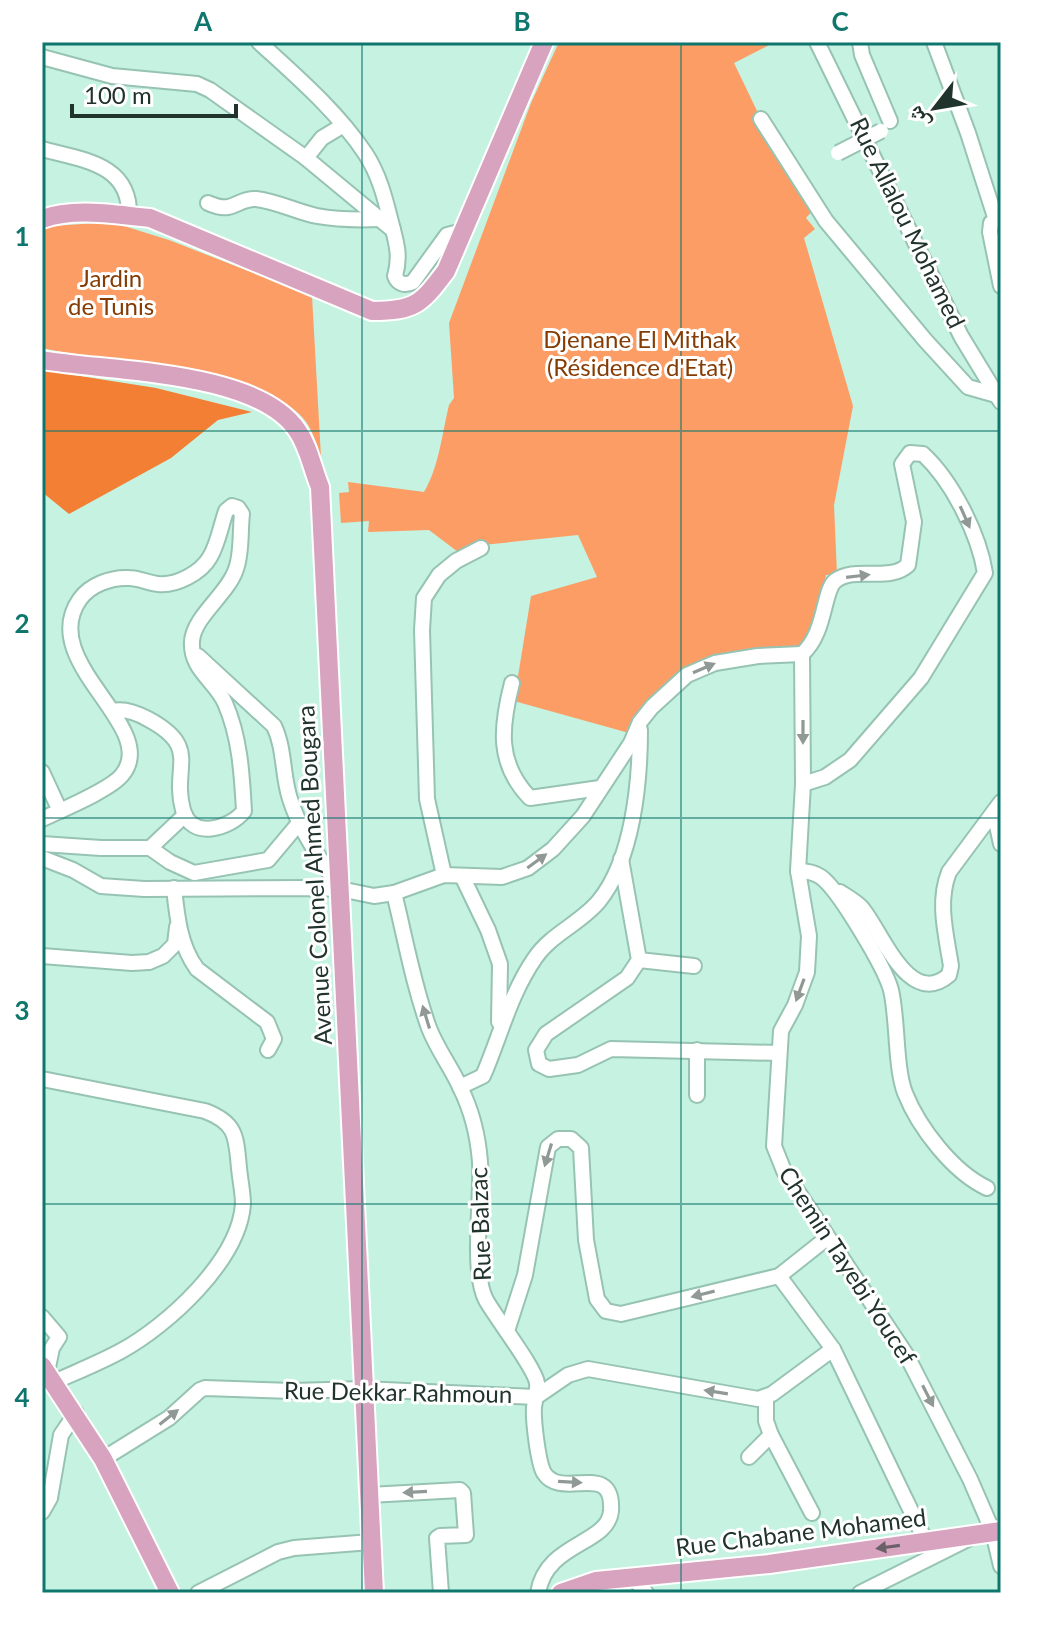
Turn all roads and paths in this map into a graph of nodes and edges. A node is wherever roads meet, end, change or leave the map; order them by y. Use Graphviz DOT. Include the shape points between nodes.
graph roads {
  1 [pos="259,42"];
  2 [pos="544,42"];
  3 [pos="817,42"];
  4 [pos="860,42"];
  5 [pos="934,42"];
  6 [pos="42,57"];
  7 [pos="761,119"];
  8 [pos="342,126"];
  9 [pos="42,149"];
  10 [pos="838,153"];
  11 [pos="306,158"];
  12 [pos="208,203"];
  13 [pos="129,216"];
  14 [pos="42,219"];
  15 [pos="381,219"];
  16 [pos="998,220"];
  17 [pos="393,230"];
  18 [pos="463,231"];
  19 [pos="1001,286"];
  20 [pos="42,360"];
  21 [pos="998,398"];
  22 [pos="481,548"];
  23 [pos="192,649"];
  24 [pos="802,654"];
  25 [pos="512,683"];
  26 [pos="112,711"];
  27 [pos="640,722"];
  28 [pos="42,772"];
  29 [pos="803,784"];
  30 [pos="600,788"];
  31 [pos="998,807"];
  32 [pos="60,811"];
  33 [pos="185,815"];
  34 [pos="42,819"];
  35 [pos="299,823"];
  36 [pos="42,844"];
  37 [pos="1001,844"];
  38 [pos="150,848"];
  39 [pos="42,858"];
  40 [pos="621,859"];
  41 [pos="798,871"];
  42 [pos="444,875"];
  43 [pos="463,878"];
  44 [pos="174,888"];
  45 [pos="834,888"];
  46 [pos="340,889"];
  47 [pos="394,893"];
  48 [pos="178,923"];
  49 [pos="42,956"];
  50 [pos="639,960"];
  51 [pos="694,966"];
  52 [pos="499,1030"];
  53 [pos="268,1050"];
  54 [pos="697,1050"];
  55 [pos="779,1053"];
  56 [pos="42,1079"];
  57 [pos="460,1087"];
  58 [pos="697,1095"];
  59 [pos="987,1188"];
  60 [pos="827,1238"];
  61 [pos="779,1276"];
  62 [pos="42,1317"];
  63 [pos="507,1331"];
  64 [pos="833,1349"];
  65 [pos="48,1373"];
  66 [pos="363,1389"];
  67 [pos="536,1397"];
  68 [pos="766,1397"];
  69 [pos="76,1413"];
  70 [pos="771,1435"];
  71 [pos="749,1457"];
  72 [pos="103,1459"];
  73 [pos="42,1463"];
  74 [pos="57,1469"];
  75 [pos="369,1495"];
  76 [pos="42,1512"];
  77 [pos="812,1513"];
  78 [pos="997,1532"];
  79 [pos="974,1536"];
  80 [pos="371,1542"];
  81 [pos="926,1542"];
  82 [pos="1001,1566"];
  83 [pos="633,1577"];
  84 [pos="170,1593"];
  85 [pos="198,1593"];
  86 [pos="374,1593"];
  87 [pos="441,1593"];
  88 [pos="538,1593"];
  89 [pos="561,1593"];
  90 [pos="646,1593"];
  91 [pos="860,1593"];
  1 -- 8 [label="street"];
  2 -- 18 [label="main road"];
  3 -- 21 [label="street, Rue Allalou Mohamed" via="961,336"];
  4 -- 10 [label="street, bridge" via="886,126"];
  5 -- 16 [label="street"];
  6 -- 11 [label="street" via="112,76 197,84"];
  7 -- 21 [label="street" via="826,221 925,340 968,387"];
  8 -- 11 [label="street" via="322,138"];
  8 -- 17 [label="street" via="372,167"];
  9 -- 13 [label="street" via="88,162 118,178 130,200"];
  11 -- 15 [label="street"];
  12 -- 15 [label="street" via="233,207 254,199 317,216"];
  13 -- 14 [label="main road" via="82,213"];
  13 -- 18 [label="main road" via="163,223 372,311 400,311 420,303 446,271"];
  15 -- 17 [label="street"];
  16 -- 19 [label="street" via="991,223 990,232"];
  17 -- 18 [label="street" via="399,260 395,276 405,285 415,280 447,235"];
  20 -- 46 [label="main road, Avenue Colonel Ahmed Bougara" via="228,387 255,396 297,429 321,497"];
  22 -- 42 [label="street" via="439,575 424,598 427,799"];
  23 -- 26 [label="street" via="198,622 237,569 242,514 236,507 226,511 210,557 188,577 160,585 115,579 80,599 71,619 73,642 82,669"];
  23 -- 33 [label="street" via="199,670 224,700 236,731 244,811 216,829"];
  23 -- 35 [label="street" via="274,726"];
  27 -- 24 [label="street, one-way" via="687,675 715,663"];
  24 -- 29 [label="street, Chemin Tayebi Youcef, one-way"];
  24 -- 29 [label="street, one-way" via="821,626 834,581 900,571 908,565 914,522 902,464 910,453 923,454 942,473 961,506 985,573 921,678 850,760"];
  25 -- 30 [label="street" via="503,720 506,754 518,785 530,798"];
  26 -- 32 [label="street" via="128,745 126,768 116,781"];
  26 -- 33 [label="street" via="147,718 176,741"];
  27 -- 30 [label="street"];
  27 -- 40 [label="street" via="640,766"];
  28 -- 32 [label="street"];
  29 -- 41 [label="street, Chemin Tayebi Youcef"];
  43 -- 30 [label="street, one-way" via="502,877 528,868 583,816"];
  31 -- 37 [label="street"];
  31 -- 45 [label="street" via="944,884 950,972 940,982 907,976 859,905"];
  32 -- 34 [label="street"];
  33 -- 38 [label="street"];
  35 -- 38 [label="street" via="268,860 194,873"];
  35 -- 46 [label="street"];
  36 -- 38 [label="street"];
  39 -- 44 [label="street" via="101,886"];
  40 -- 50 [label="street"];
  40 -- 52 [label="street" via="598,903 536,956"];
  41 -- 45 [label="street" via="821,876"];
  41 -- 55 [label="street, Chemin Tayebi Youcef, one-way" via="809,936 807,972 781,1031"];
  42 -- 43 [label="street"];
  42 -- 47 [label="street"];
  43 -- 52 [label="street" via="500,964"];
  44 -- 46 [label="street"];
  44 -- 48 [label="street"];
  45 -- 59 [label="street" via="885,974 912,1109 949,1160"];
  46 -- 47 [label="street" via="374,896"];
  46 -- 66 [label="main road, Avenue Colonel Ahmed Bougara"];
  57 -- 47 [label="street, Rue Balzac, one-way" via="430,1029"];
  48 -- 49 [label="street" via="175,944 149,962"];
  48 -- 53 [label="street" via="197,969 267,1022 274,1039"];
  50 -- 51 [label="street"];
  50 -- 54 [label="street" via="627,978 546,1034 536,1050 537,1061 552,1069 578,1065 611,1049"];
  52 -- 57 [label="street" via="483,1076"];
  54 -- 55 [label="street"];
  54 -- 58 [label="street"];
  55 -- 60 [label="street, Chemin Tayebi Youcef" via="774,1146"];
  56 -- 65 [label="street" via="220,1116 237,1142 243,1205 229,1248 197,1290 146,1335 122,1350"];
  57 -- 63 [label="street, Rue Balzac" via="474,1119 480,1159 480,1285"];
  60 -- 61 [label="street"];
  60 -- 78 [label="street, Chemin Tayebi Youcef, one-way" via="907,1356"];
  61 -- 63 [label="street, one-way" via="621,1314 606,1311 597,1299 586,1240 581,1148 562,1138 548,1147 525,1275"];
  61 -- 64 [label="street"];
  62 -- 65 [label="street" via="59,1337"];
  63 -- 67 [label="street, Rue Balzac" via="537,1381"];
  64 -- 68 [label="street"];
  64 -- 81 [label="street"];
  65 -- 69 [label="main road"];
  66 -- 67 [label="street, Rue Dekkar Rahmoun"];
  72 -- 66 [label="street, Rue Dekkar Rahmoun, one-way" via="169,1418 205,1388"];
  66 -- 75 [label="main road, Avenue Colonel Ahmed Bougara"];
  68 -- 67 [label="street, Rue Dekkar Rahmoun, one-way" via="588,1369 568,1375"];
  67 -- 88 [label="street, Rue Balzac, one-way" via="533,1410 544,1473 555,1481 604,1487 610,1494 611,1514 601,1531 552,1562"];
  68 -- 70 [label="street"];
  69 -- 72 [label="main road"];
  69 -- 74 [label="street" via="61,1435"];
  70 -- 71 [label="street"];
  70 -- 77 [label="street"];
  72 -- 84 [label="main road"];
  73 -- 74 [label="street"];
  74 -- 76 [label="street"];
  75 -- 80 [label="main road, Avenue Colonel Ahmed Bougara"];
  87 -- 75 [label="street, one-way" via="437,1538 466,1535 460,1490"];
  78 -- 79 [label="main road, Rue Chabane Mohamed"];
  78 -- 82 [label="street, Chemin Tayebi Youcef"];
  79 -- 81 [label="main road, Rue Chabane Mohamed"];
  79 -- 91 [label="street, Rue Chabane Mohamed"];
  80 -- 85 [label="street" via="278,1552"];
  80 -- 86 [label="main road, Avenue Colonel Ahmed Bougara"];
  81 -- 83 [label="main road, Rue Chabane Mohamed, one-way"];
  83 -- 89 [label="main road, Rue Chabane Mohamed" via="581,1584"];
  83 -- 90 [label="street"];
}
